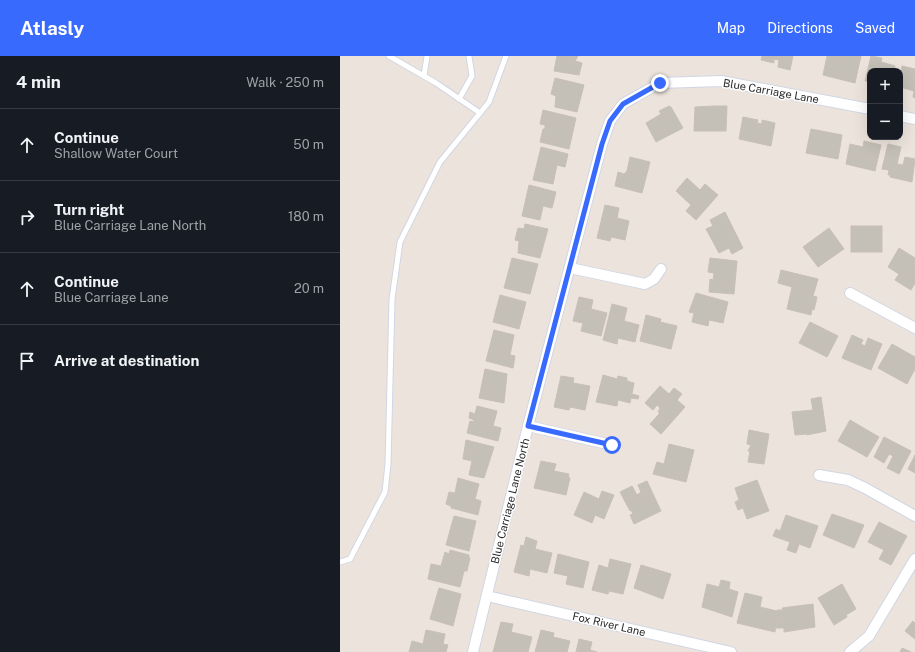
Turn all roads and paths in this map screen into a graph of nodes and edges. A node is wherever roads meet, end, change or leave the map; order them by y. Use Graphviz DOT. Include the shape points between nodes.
graph roads {
  1 [pos="389,56"];
  2 [pos="427,56"];
  3 [pos="469,56"];
  4 [pos="506,56"];
  5 [pos="424,76"];
  6 [pos="459,99"];
  7 [pos="627,102"];
  8 [pos="867,108"];
  9 [pos="480,113"];
  10 [pos="903,117"];
  11 [pos="915,119"];
  12 [pos="570,268"];
  13 [pos="661,269"];
  14 [pos="850,293"];
  15 [pos="915,328"];
  16 [pos="528,426"];
  17 [pos="612,445"];
  18 [pos="819,475"];
  19 [pos="915,516"];
  20 [pos="915,559"];
  21 [pos="340,562"];
  22 [pos="487,596"];
  23 [pos="473,652"];
  24 [pos="731,652"];
  25 [pos="850,652"];
  1 -- 5 [label="lane"];
  2 -- 5 [label="lane"];
  3 -- 6 [label="lane" via="472,76"];
  4 -- 9 [label="lane" via="489,102"];
  5 -- 6 [label="lane"];
  6 -- 9 [label="lane"];
  7 -- 8 [label="street, Blue Carriage Lane" via="660,83 721,81"];
  7 -- 12 [label="street, Blue Carriage Lane North" via="610,121 602,144"];
  9 -- 21 [label="lane" via="440,162 400,242 392,299 385,492 350,559"];
  10 -- 11 [label="street"];
  12 -- 13 [label="street" via="645,284 654,279"];
  12 -- 16 [label="street, Blue Carriage Lane North"];
  14 -- 15 [label="street"];
  16 -- 17 [label="street"];
  16 -- 22 [label="street, Blue Carriage Lane North"];
  18 -- 19 [label="street" via="848,480"];
  20 -- 25 [label="street" via="869,636"];
  22 -- 23 [label="street, Blue Carriage Lane North"];
  22 -- 24 [label="street, Fox River Lane"];
}
